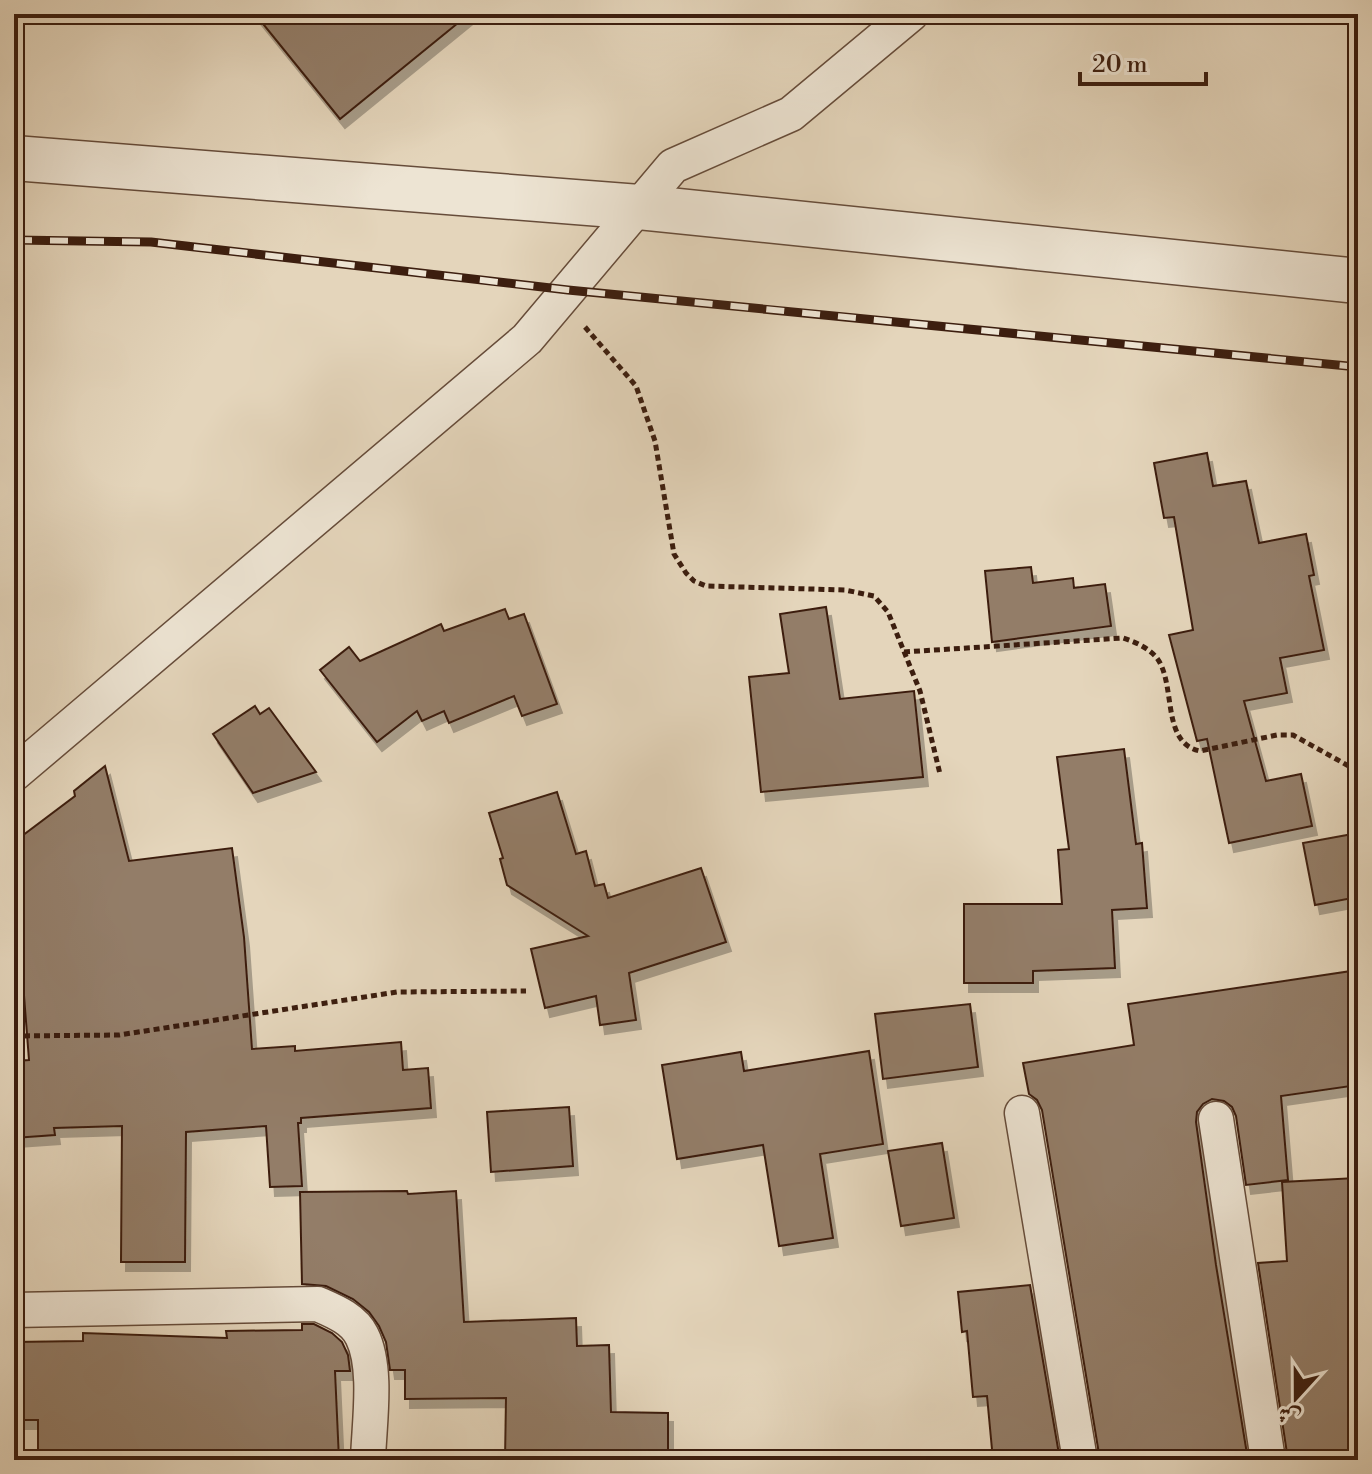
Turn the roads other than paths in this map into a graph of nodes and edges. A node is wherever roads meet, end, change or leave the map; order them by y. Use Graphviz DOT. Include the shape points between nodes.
graph roads {
  1 [pos="911,14"];
  2 [pos="14,158"];
  3 [pos="639,207"];
  4 [pos="1358,281"];
  5 [pos="14,774"];
  6 [pos="1022,1113"];
  7 [pos="1216,1119"];
  8 [pos="14,1310"];
  9 [pos="368,1460"];
  10 [pos="1080,1460"];
  11 [pos="1268,1460"];
  1 -- 3 [label="street" via="791,114 673,166"];
  2 -- 3 [label="street"];
  3 -- 4 [label="street"];
  3 -- 5 [label="street" via="527,339"];
  6 -- 10 [label="street"];
  7 -- 11 [label="street"];
  8 -- 9 [label="street" via="318,1304 330,1309 362,1335 371,1368"];
}
